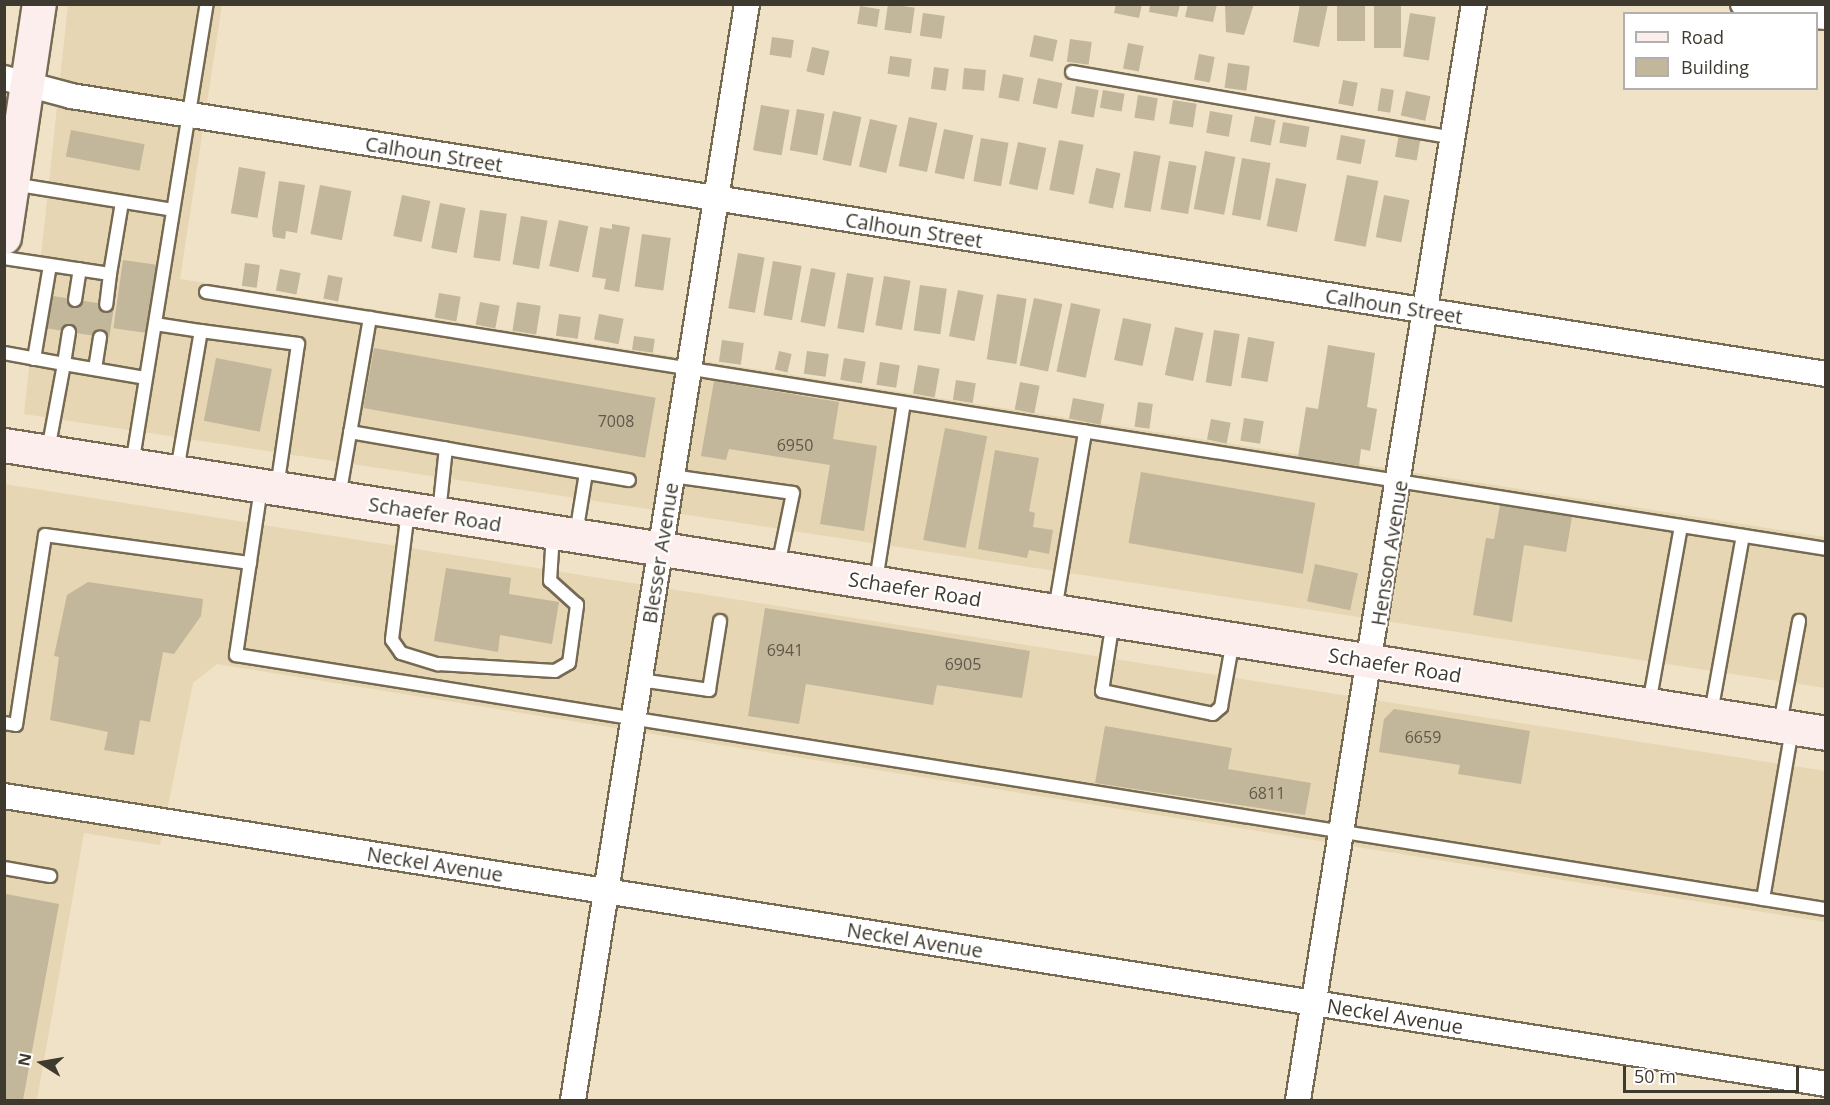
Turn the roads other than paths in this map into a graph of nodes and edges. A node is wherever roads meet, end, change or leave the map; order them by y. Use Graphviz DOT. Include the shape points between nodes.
graph roads {
  1 [pos="39,4"];
  2 [pos="207,4"];
  3 [pos="747,4"];
  4 [pos="1474,4"];
  5 [pos="1743,4"];
  6 [pos="1789,12"];
  7 [pos="1072,72"];
  8 [pos="15,81"];
  9 [pos="188,115"];
  10 [pos="1453,138"];
  11 [pos="12,184"];
  12 [pos="716,198"];
  13 [pos="122,202"];
  14 [pos="173,210"];
  15 [pos="4,237"];
  16 [pos="4,258"];
  17 [pos="50,265"];
  18 [pos="80,269"];
  19 [pos="110,274"];
  20 [pos="206,292"];
  21 [pos="75,300"];
  22 [pos="106,305"];
  23 [pos="1425,311"];
  24 [pos="370,318"];
  25 [pos="154,324"];
  26 [pos="69,332"];
  27 [pos="201,332"];
  28 [pos="100,337"];
  29 [pos="4,353"];
  30 [pos="34,359"];
  31 [pos="64,364"];
  32 [pos="95,369"];
  33 [pos="689,369"];
  34 [pos="1826,374"];
  35 [pos="145,378"];
  36 [pos="904,403"];
  37 [pos="350,432"];
  38 [pos="1085,432"];
  39 [pos="4,445"];
  40 [pos="446,448"];
  41 [pos="47,452"];
  42 [pos="132,466"];
  43 [pos="177,473"];
  44 [pos="586,473"];
  45 [pos="672,476"];
  46 [pos="629,480"];
  47 [pos="1400,482"];
  48 [pos="269,488"];
  49 [pos="338,499"];
  50 [pos="423,512"];
  51 [pos="1681,526"];
  52 [pos="565,534"];
  53 [pos="1743,536"];
  54 [pos="661,549"];
  55 [pos="1826,549"];
  56 [pos="250,563"];
  57 [pos="778,567"];
  58 [pos="876,582"];
  59 [pos="1054,611"];
  60 [pos="1113,620"];
  61 [pos="720,621"];
  62 [pos="1799,621"];
  63 [pos="1234,639"];
  64 [pos="1371,661"];
  65 [pos="640,680"];
  66 [pos="1649,705"];
  67 [pos="1710,715"];
  68 [pos="634,719"];
  69 [pos="4,723"];
  70 [pos="1786,726"];
  71 [pos="1826,733"];
  72 [pos="4,796"];
  73 [pos="1342,833"];
  74 [pos="4,868"];
  75 [pos="50,876"];
  76 [pos="607,891"];
  77 [pos="1762,899"];
  78 [pos="1826,909"];
  79 [pos="1314,1003"];
  80 [pos="1826,1084"];
  81 [pos="573,1101"];
  82 [pos="1298,1101"];
  1 -- 8 [label="main road"];
  2 -- 9 [label="lane"];
  3 -- 12 [label="street, Blesser Avenue"];
  4 -- 10 [label="street, Henson Avenue"];
  5 -- 6 [label="street"];
  7 -- 10 [label="lane"];
  8 -- 9 [label="street, Calhoun Street"];
  8 -- 11 [label="main road"];
  9 -- 12 [label="street, Calhoun Street"];
  9 -- 14 [label="lane"];
  10 -- 23 [label="street, Henson Avenue"];
  11 -- 13 [label="lane"];
  11 -- 15 [label="main road"];
  12 -- 23 [label="street, Calhoun Street"];
  12 -- 33 [label="street, Blesser Avenue"];
  13 -- 14 [label="lane"];
  13 -- 19 [label="lane"];
  14 -- 25 [label="lane"];
  16 -- 17 [label="lane"];
  17 -- 18 [label="lane"];
  17 -- 30 [label="lane"];
  18 -- 19 [label="lane"];
  18 -- 21 [label="lane"];
  19 -- 22 [label="lane"];
  20 -- 24 [label="lane"];
  23 -- 34 [label="street, Calhoun Street"];
  23 -- 47 [label="street, Henson Avenue"];
  24 -- 33 [label="lane"];
  24 -- 37 [label="lane"];
  25 -- 27 [label="lane"];
  25 -- 35 [label="lane"];
  26 -- 31 [label="lane"];
  27 -- 43 [label="lane"];
  27 -- 48 [label="lane" via="298,344"];
  28 -- 32 [label="lane"];
  29 -- 30 [label="lane"];
  30 -- 31 [label="lane"];
  31 -- 32 [label="lane"];
  31 -- 41 [label="lane"];
  32 -- 35 [label="lane"];
  33 -- 36 [label="lane"];
  33 -- 45 [label="street, Blesser Avenue"];
  35 -- 42 [label="lane"];
  36 -- 38 [label="lane"];
  36 -- 58 [label="lane"];
  37 -- 40 [label="lane"];
  37 -- 49 [label="lane"];
  38 -- 47 [label="lane"];
  38 -- 59 [label="lane"];
  39 -- 41 [label="main road, Schaefer Road"];
  40 -- 44 [label="lane"];
  40 -- 50 [label="lane"];
  41 -- 42 [label="main road, Schaefer Road"];
  42 -- 43 [label="main road, Schaefer Road"];
  43 -- 48 [label="main road, Schaefer Road"];
  44 -- 46 [label="lane"];
  44 -- 52 [label="lane"];
  45 -- 54 [label="street, Blesser Avenue"];
  45 -- 57 [label="lane" via="793,493"];
  47 -- 51 [label="lane"];
  47 -- 64 [label="street, Henson Avenue"];
  48 -- 49 [label="main road, Schaefer Road"];
  48 -- 56 [label="lane"];
  49 -- 50 [label="main road, Schaefer Road"];
  50 -- 52 [label="main road, Schaefer Road"];
  50 -- 52 [label="lane" via="392,640 401,653 438,664 555,671 569,663 577,605 550,581"];
  51 -- 53 [label="lane"];
  51 -- 66 [label="lane"];
  52 -- 54 [label="main road, Schaefer Road"];
  53 -- 55 [label="lane"];
  53 -- 67 [label="lane"];
  54 -- 57 [label="main road, Schaefer Road"];
  54 -- 65 [label="street, Blesser Avenue"];
  56 -- 68 [label="lane" via="236,655"];
  56 -- 69 [label="lane" via="45,535 16,725"];
  57 -- 58 [label="main road, Schaefer Road"];
  58 -- 59 [label="main road, Schaefer Road"];
  59 -- 60 [label="main road, Schaefer Road"];
  60 -- 63 [label="main road, Schaefer Road"];
  60 -- 63 [label="lane" via="1102,691 1213,714 1221,707"];
  61 -- 65 [label="lane" via="709,690"];
  62 -- 70 [label="lane"];
  63 -- 64 [label="main road, Schaefer Road"];
  64 -- 66 [label="main road, Schaefer Road"];
  64 -- 73 [label="street, Henson Avenue"];
  65 -- 68 [label="street, Blesser Avenue"];
  66 -- 67 [label="main road, Schaefer Road"];
  67 -- 70 [label="main road, Schaefer Road"];
  68 -- 73 [label="lane"];
  68 -- 76 [label="street, Blesser Avenue"];
  70 -- 71 [label="main road, Schaefer Road"];
  70 -- 77 [label="lane"];
  72 -- 76 [label="street, Neckel Avenue"];
  73 -- 77 [label="lane"];
  73 -- 79 [label="street, Henson Avenue"];
  74 -- 75 [label="lane"];
  76 -- 79 [label="street, Neckel Avenue"];
  76 -- 81 [label="street, Blesser Avenue"];
  77 -- 78 [label="lane"];
  79 -- 80 [label="street, Neckel Avenue"];
  79 -- 82 [label="street, Henson Avenue"];
}
